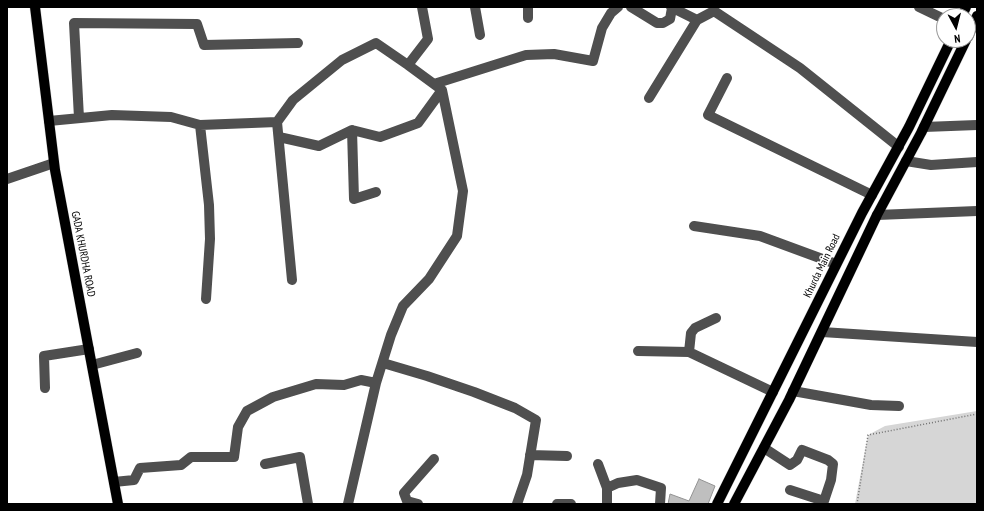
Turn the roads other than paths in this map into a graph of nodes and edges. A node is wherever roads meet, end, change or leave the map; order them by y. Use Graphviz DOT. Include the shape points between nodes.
graph roads {
  1 [pos="35,7"];
  2 [pos="422,7"];
  3 [pos="475,7"];
  4 [pos="618,7"];
  5 [pos="631,7"];
  6 [pos="919,7"];
  7 [pos="672,8"];
  8 [pos="715,9"];
  9 [pos="936,16"];
  10 [pos="697,20"];
  11 [pos="480,35"];
  12 [pos="298,43"];
  13 [pos="947,48"];
  14 [pos="962,48"];
  15 [pos="408,65"];
  16 [pos="726,78"];
  17 [pos="438,87"];
  18 [pos="925,93"];
  19 [pos="649,98"];
  20 [pos="938,98"];
  21 [pos="79,118"];
  22 [pos="49,121"];
  23 [pos="277,122"];
  24 [pos="200,125"];
  25 [pos="977,125"];
  26 [pos="924,128"];
  27 [pos="352,130"];
  28 [pos="279,138"];
  29 [pos="899,147"];
  30 [pos="906,161"];
  31 [pos="977,162"];
  32 [pos="54,163"];
  33 [pos="7,179"];
  34 [pos="376,192"];
  35 [pos="872,195"];
  36 [pos="977,211"];
  37 [pos="877,215"];
  38 [pos="694,226"];
  39 [pos="836,264"];
  40 [pos="849,273"];
  41 [pos="292,280"];
  42 [pos="206,299"];
  43 [pos="716,318"];
  44 [pos="822,332"];
  45 [pos="977,342"];
  46 [pos="89,349"];
  47 [pos="638,351"];
  48 [pos="689,352"];
  49 [pos="137,353"];
  50 [pos="383,363"];
  51 [pos="92,365"];
  52 [pos="376,383"];
  53 [pos="45,388"];
  54 [pos="793,390"];
  55 [pos="773,392"];
  56 [pos="899,406"];
  57 [pos="764,448"];
  58 [pos="530,455"];
  59 [pos="567,456"];
  60 [pos="434,459"];
  61 [pos="265,464"];
  62 [pos="598,464"];
  63 [pos="114,482"];
  64 [pos="607,488"];
  65 [pos="790,490"];
  66 [pos="402,502"];
  67 [pos="118,504"];
  68 [pos="308,504"];
  69 [pos="348,504"];
  70 [pos="418,504"];
  71 [pos="517,504"];
  72 [pos="557,504"];
  73 [pos="571,504"];
  74 [pos="607,504"];
  75 [pos="660,504"];
  76 [pos="717,504"];
  77 [pos="734,504"];
  1 -- 22 [label="main road, GADA KHURDHA ROAD"];
  2 -- 15 [label="street" via="428,39"];
  3 -- 11 [label="street"];
  4 -- 17 [label="street" via="602,28 593,61 554,54 526,55"];
  5 -- 7 [label="street" via="657,23 670,19"];
  6 -- 9 [label="street"];
  7 -- 10 [label="street"];
  8 -- 10 [label="street"];
  8 -- 29 [label="street" via="800,68"];
  10 -- 19 [label="street"];
  12 -- 21 [label="street" via="204,45 197,24 74,22"];
  13 -- 18 [label="main road, Khurda Main Road"];
  14 -- 20 [label="main road"];
  15 -- 17 [label="street"];
  15 -- 23 [label="street" via="376,42 336,65 293,100"];
  16 -- 35 [label="street" via="708,115"];
  17 -- 27 [label="street" via="418,124 380,137"];
  17 -- 50 [label="street" via="463,190 457,236 429,279 403,306"];
  18 -- 20 [label="main road"];
  18 -- 29 [label="main road, Khurda Main Road"];
  20 -- 26 [label="main road"];
  21 -- 22 [label="street"];
  21 -- 24 [label="street" via="112,114 171,117"];
  22 -- 32 [label="main road, GADA KHURDHA ROAD"];
  23 -- 24 [label="street"];
  23 -- 28 [label="street"];
  24 -- 42 [label="street" via="210,205"];
  25 -- 26 [label="street"];
  26 -- 30 [label="main road"];
  27 -- 28 [label="street" via="319,146"];
  27 -- 34 [label="street" via="354,199"];
  28 -- 41 [label="street"];
  29 -- 35 [label="main road, Khurda Main Road"];
  30 -- 31 [label="street" via="931,165"];
  30 -- 37 [label="main road"];
  32 -- 33 [label="street"];
  32 -- 46 [label="main road, GADA KHURDHA ROAD"];
  35 -- 39 [label="main road, Khurda Main Road"];
  36 -- 37 [label="street"];
  37 -- 40 [label="main road"];
  38 -- 39 [label="street" via="760,236"];
  39 -- 40 [label="main road"];
  39 -- 55 [label="main road, Khurda Main Road"];
  40 -- 44 [label="main road"];
  43 -- 48 [label="street" via="695,328 691,333"];
  44 -- 45 [label="street"];
  44 -- 54 [label="main road"];
  46 -- 51 [label="main road, GADA KHURDHA ROAD"];
  46 -- 53 [label="street" via="44,356"];
  47 -- 48 [label="street"];
  48 -- 55 [label="street"];
  49 -- 51 [label="street"];
  50 -- 52 [label="street"];
  50 -- 58 [label="street" via="474,392 515,408 536,420"];
  51 -- 63 [label="main road, GADA KHURDHA ROAD"];
  52 -- 63 [label="street" via="361,380 344,384 316,384 273,397 247,411 238,427 234,457 191,457 181,465 140,468 134,480"];
  52 -- 69 [label="street"];
  54 -- 56 [label="street" via="871,405"];
  54 -- 57 [label="main road"];
  55 -- 76 [label="main road, Khurda Main Road"];
  57 -- 65 [label="street" via="790,465 797,460 802,450 833,464 824,501"];
  57 -- 77 [label="main road"];
  58 -- 59 [label="street"];
  58 -- 71 [label="street"];
  60 -- 66 [label="street" via="404,493"];
  61 -- 68 [label="street" via="300,457"];
  62 -- 64 [label="street"];
  63 -- 67 [label="main road, GADA KHURDHA ROAD"];
  64 -- 74 [label="street"];
  64 -- 75 [label="street" via="637,480 661,488"];
  66 -- 70 [label="street"];
  72 -- 73 [label="street"];
}
